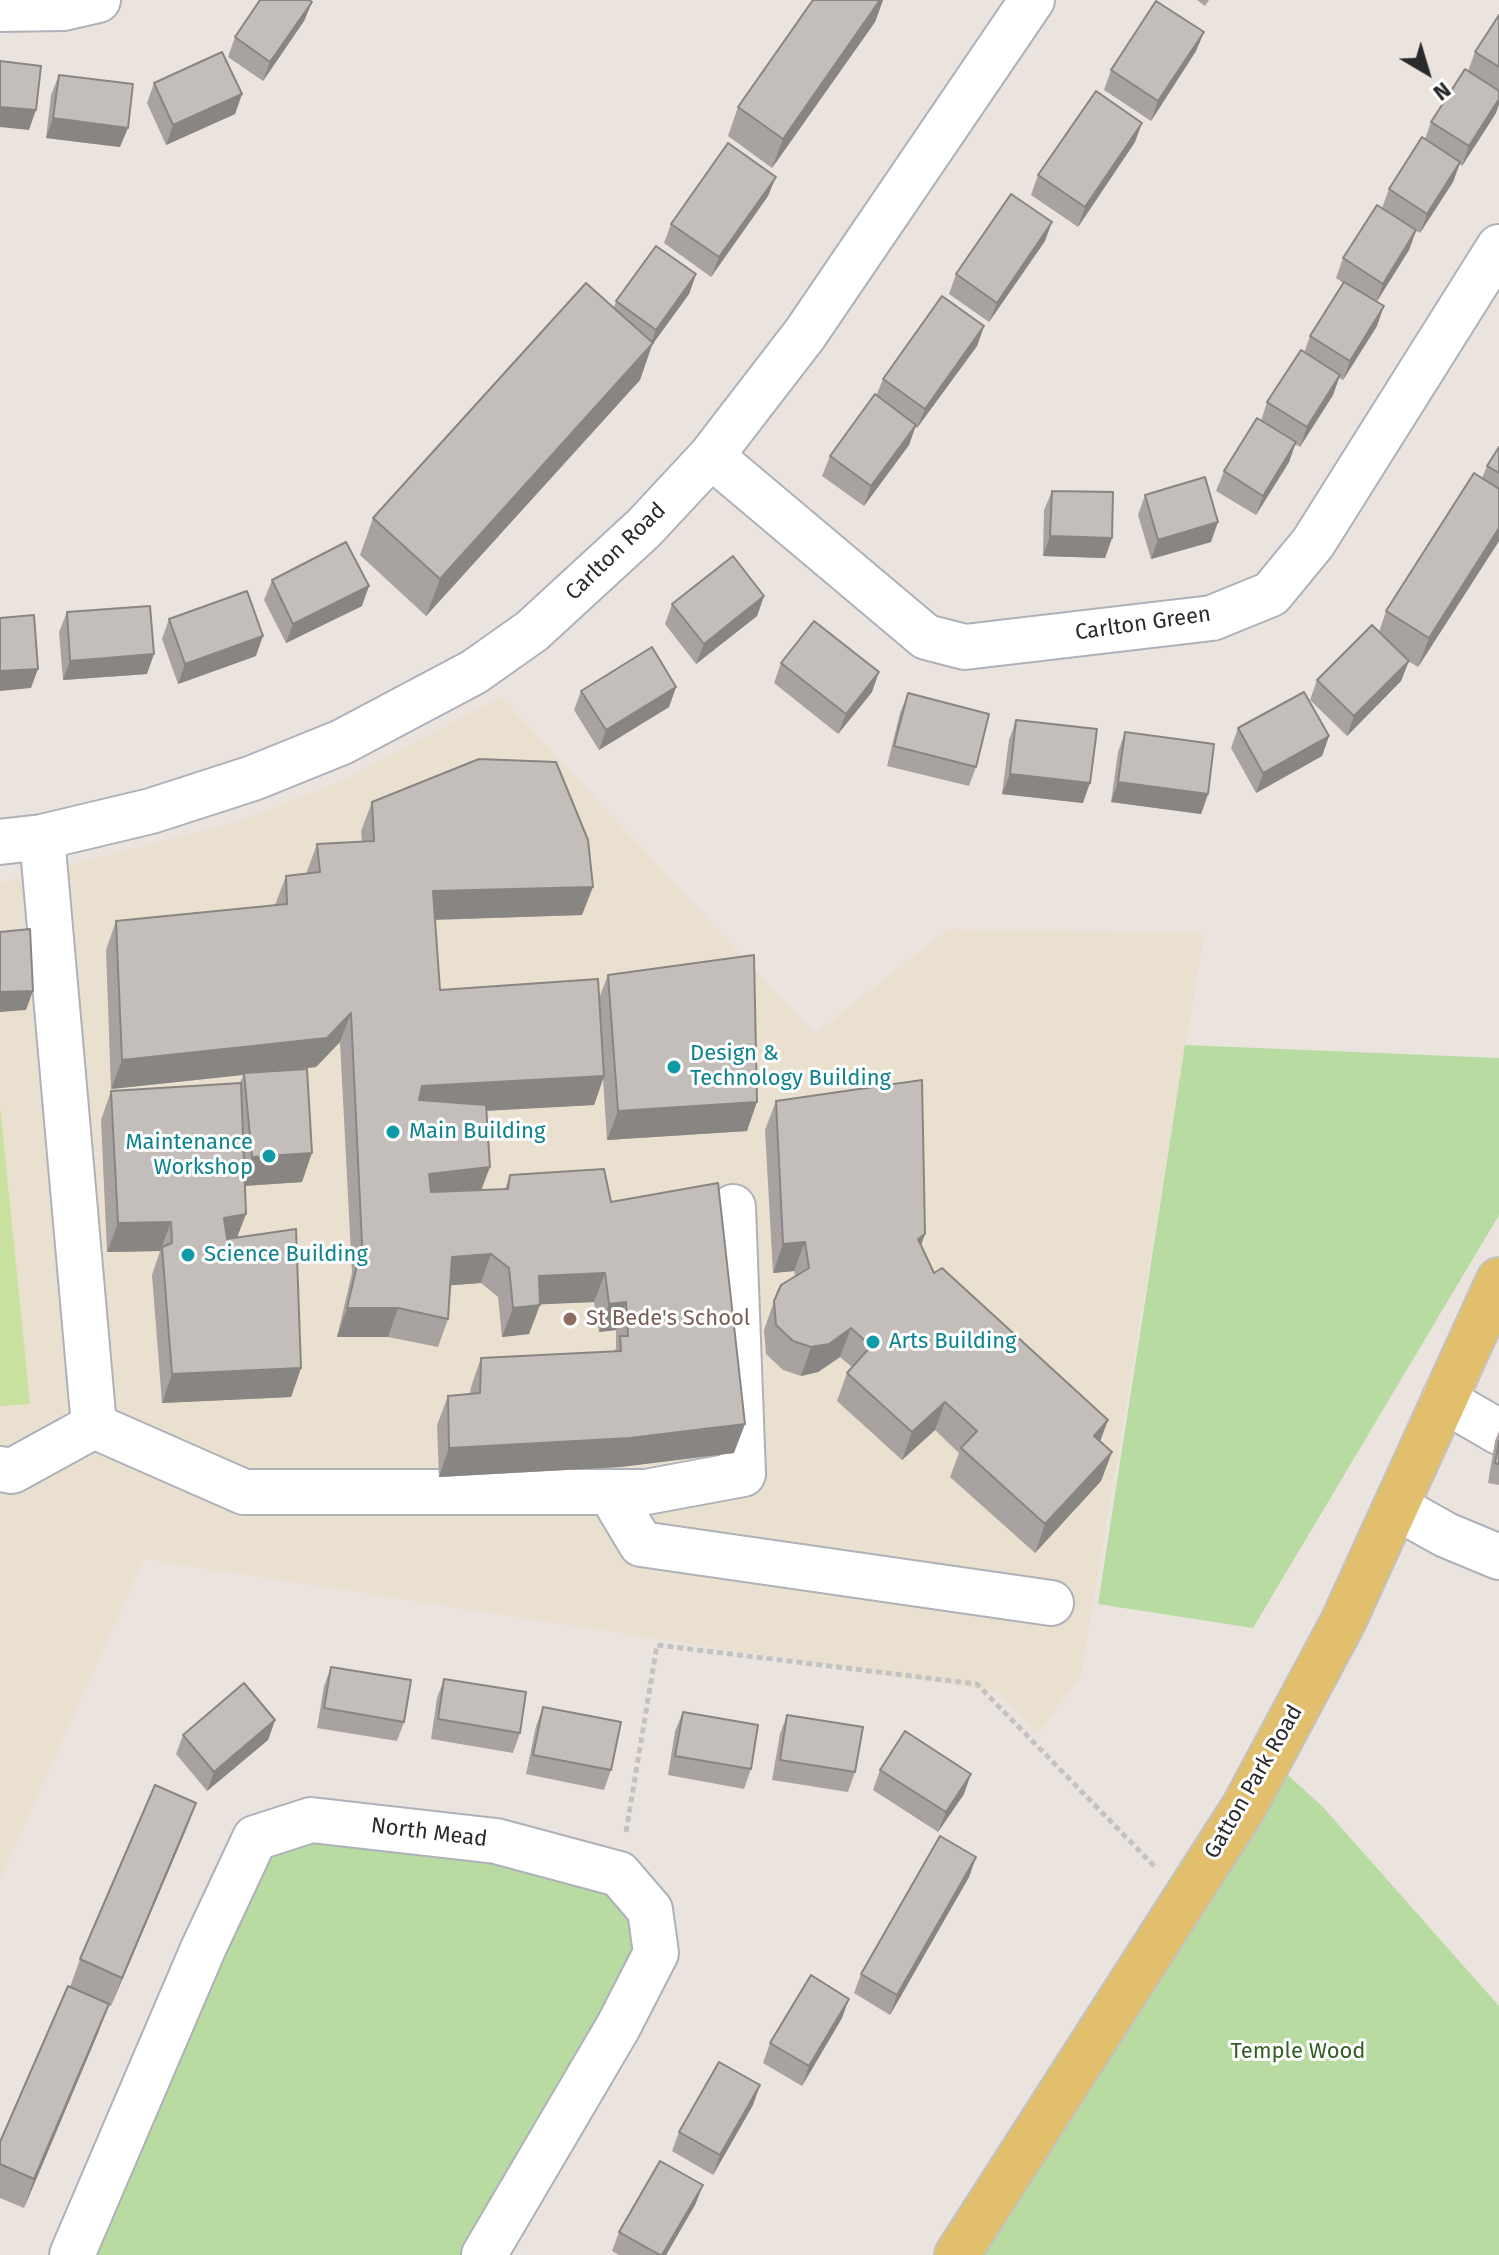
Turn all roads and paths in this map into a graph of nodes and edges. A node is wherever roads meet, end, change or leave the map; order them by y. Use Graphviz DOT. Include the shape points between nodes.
graph roads {
  1 [pos="98,0"];
  2 [pos="1032,0"];
  3 [pos="0,9"];
  4 [pos="1499,247"];
  5 [pos="711,456"];
  6 [pos="21,839"];
  7 [pos="733,1207"];
  8 [pos="1499,1280"];
  9 [pos="1444,1400"];
  10 [pos="94,1426"];
  11 [pos="1499,1432"];
  12 [pos="0,1469"];
  13 [pos="610,1492"];
  14 [pos="1396,1507"];
  15 [pos="1499,1557"];
  16 [pos="1051,1603"];
  17 [pos="619,1874"];
  18 [pos="1186,1898"];
  19 [pos="72,2255"];
  20 [pos="484,2255"];
  21 [pos="957,2255"];
  1 -- 3 [label="street" via="63,8"];
  2 -- 5 [label="street, Carlton Road" via="805,334"];
  4 -- 5 [label="street, Carlton Green" via="1313,543 1271,594 1212,618 965,647 926,637"];
  5 -- 6 [label="street, Carlton Road" via="588,582 474,672 342,742 253,778 151,811"];
  6 -- 10 [label="street"];
  7 -- 13 [label="street" via="743,1474 646,1492"];
  8 -- 9 [label="main road, Gatton Park Road"];
  9 -- 11 [label="street"];
  9 -- 14 [label="main road, Gatton Park Road"];
  10 -- 12 [label="street" via="12,1471"];
  10 -- 13 [label="street" via="244,1492"];
  13 -- 16 [label="street" via="641,1544"];
  14 -- 15 [label="street"];
  14 -- 18 [label="main road, Gatton Park Road" via="1343,1622 1251,1795"];
  17 -- 18 [label="path" via="657,1645 977,1684"];
  17 -- 19 [label="street, North Mead" via="496,1841 374,1825 311,1820 255,1838"];
  17 -- 20 [label="street" via="650,1910 656,1953"];
  18 -- 21 [label="main road, Gatton Park Road"];
}
